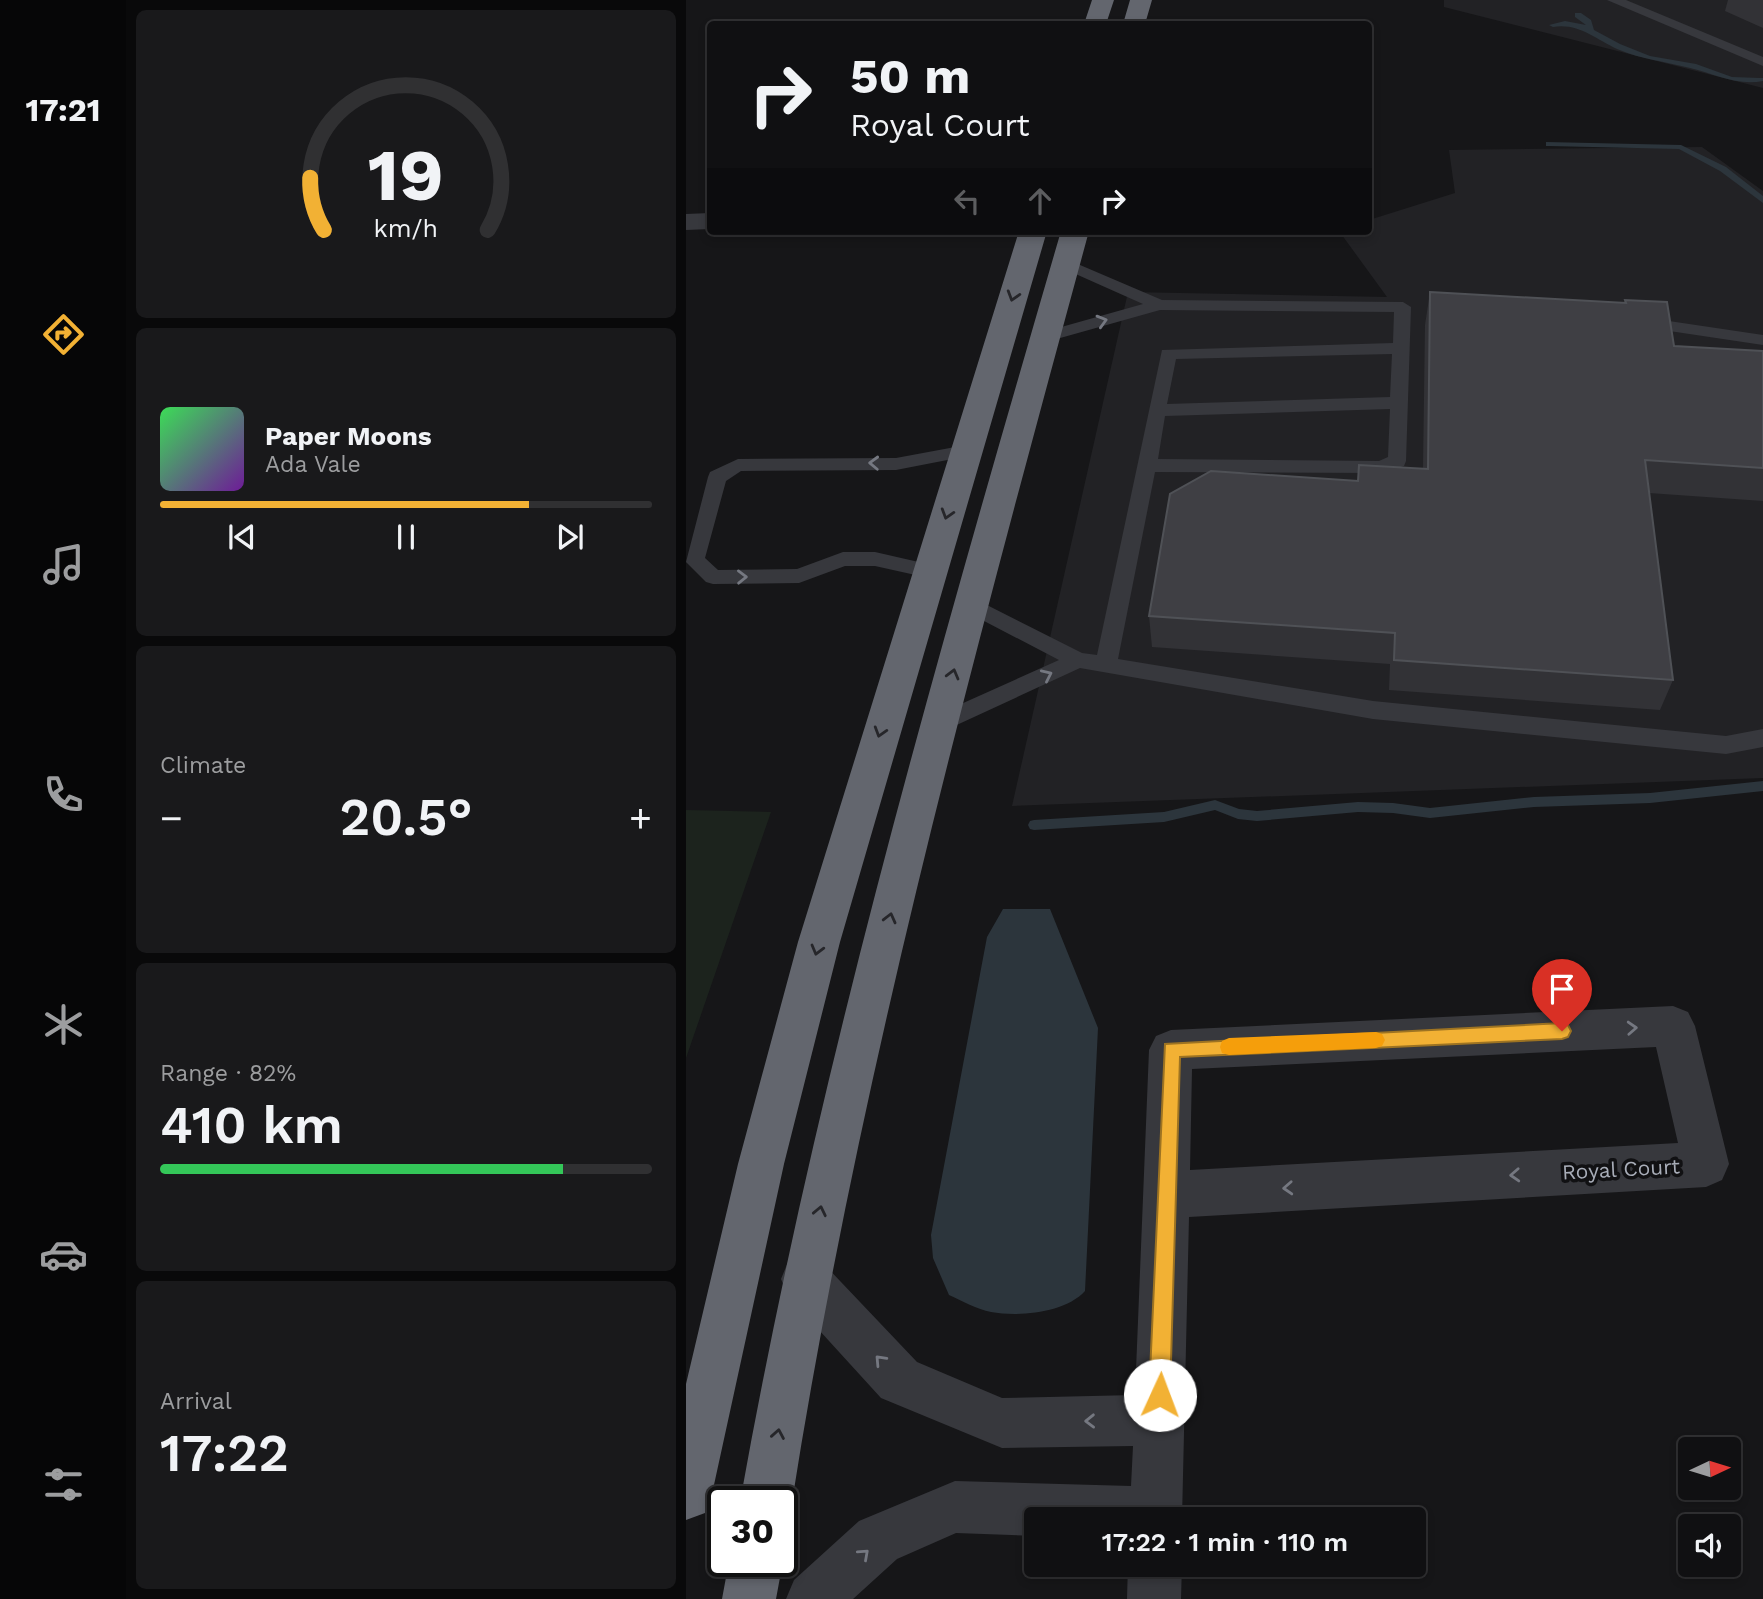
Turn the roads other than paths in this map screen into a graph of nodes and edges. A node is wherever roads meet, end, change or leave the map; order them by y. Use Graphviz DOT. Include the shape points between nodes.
graph roads {
  1 [pos="1103,0"];
  2 [pos="1140,0"];
  3 [pos="1614,0"];
  4 [pos="1097,21"];
  5 [pos="1134,21"];
  6 [pos="1763,62"];
  7 [pos="707,221"];
  8 [pos="686,222"];
  9 [pos="1032,235"];
  10 [pos="1070,248"];
  11 [pos="1159,305"];
  12 [pos="1623,319"];
  13 [pos="1046,337"];
  14 [pos="1763,340"];
  15 [pos="1402,348"];
  16 [pos="1399,403"];
  17 [pos="1157,410"];
  18 [pos="966,451"];
  19 [pos="1147,465"];
  20 [pos="929,571"];
  21 [pos="972,606"];
  22 [pos="1078,660"];
  23 [pos="1106,665"];
  24 [pos="940,723"];
  25 [pos="1763,738"];
  26 [pos="1166,1195"];
  27 [pos="805,1279"];
  28 [pos="1159,1420"];
  29 [pos="769,1486"];
  30 [pos="686,1494"];
  31 [pos="1156,1507"];
  32 [pos="1024,1510"];
  33 [pos="753,1577"];
  34 [pos="1155,1577"];
  35 [pos="749,1599"];
  36 [pos="813,1599"];
  37 [pos="1154,1599"];
  1 -- 4 [label="highway"];
  2 -- 5 [label="highway"];
  3 -- 6 [label="lane"];
  7 -- 8 [label="street"];
  9 -- 18 [label="highway, one-way"];
  10 -- 11 [label="lane"];
  10 -- 13 [label="highway"];
  13 -- 11 [label="lane, one-way"];
  11 -- 15 [label="lane" via="1410,307"];
  12 -- 14 [label="lane"];
  13 -- 21 [label="highway"];
  15 -- 16 [label="lane"];
  15 -- 17 [label="lane" via="1168,354"];
  16 -- 17 [label="lane"];
  16 -- 19 [label="lane" via="1397,461 1381,467"];
  17 -- 19 [label="lane"];
  18 -- 20 [label="highway, one-way"];
  18 -- 20 [label="lane, one-way" via="896,464 738,465 717,477 695,561 713,578 799,576 844,559 875,559"];
  19 -- 23 [label="lane"];
  20 -- 30 [label="highway, one-way" via="808,981"];
  21 -- 22 [label="lane"];
  24 -- 21 [label="highway, one-way"];
  22 -- 23 [label="lane"];
  24 -- 22 [label="lane, one-way"];
  23 -- 25 [label="lane" via="1373,710 1726,745"];
  27 -- 24 [label="highway, one-way"];
  26 -- 26 [label="street, Royal Court, one-way" via="1171,1049 1673,1026 1706,1164"];
  26 -- 28 [label="street, Royal Court"];
  28 -- 27 [label="street, one-way" via="1002,1423 899,1380"];
  29 -- 27 [label="highway, one-way"];
  28 -- 31 [label="street, Royal Court"];
  36 -- 32 [label="street, one-way" via="878,1540 955,1507"];
  33 -- 35 [label="highway"];
  34 -- 37 [label="street"];
}
